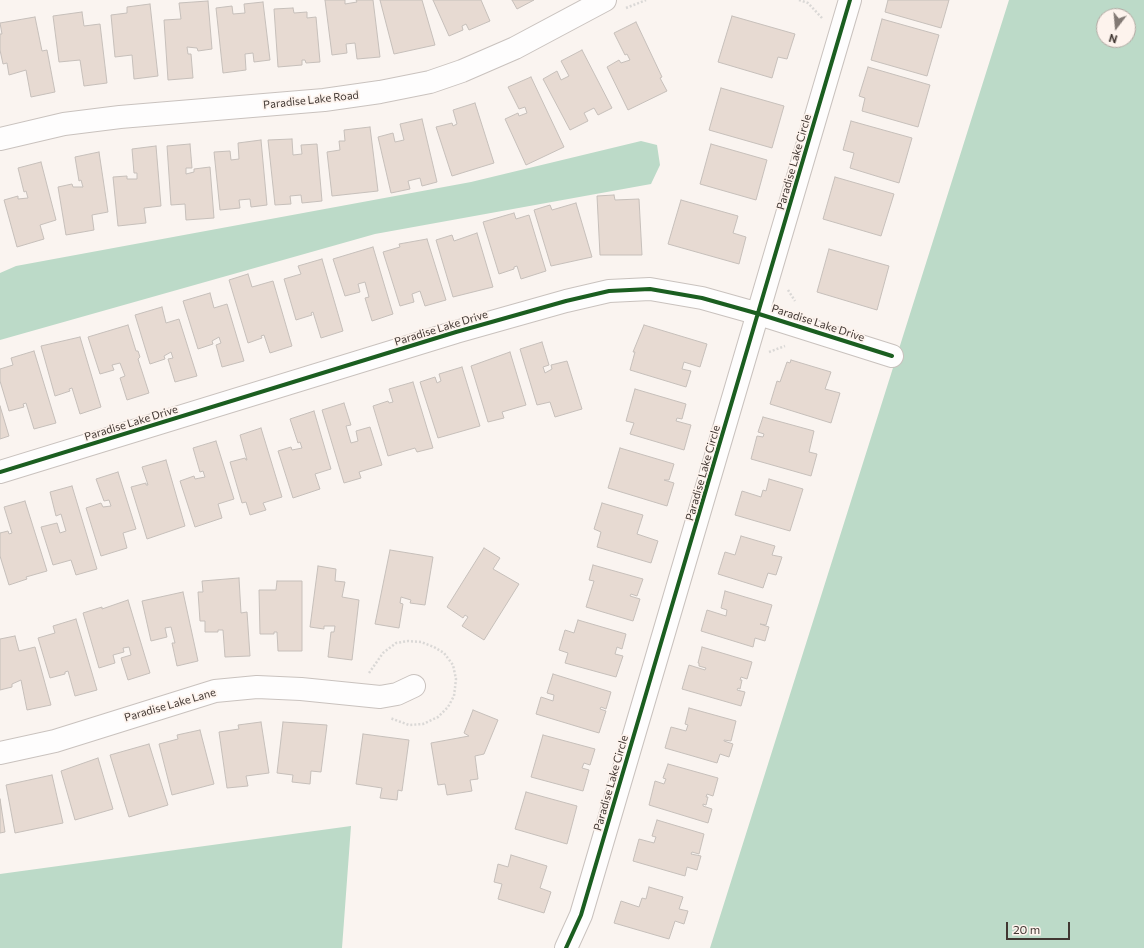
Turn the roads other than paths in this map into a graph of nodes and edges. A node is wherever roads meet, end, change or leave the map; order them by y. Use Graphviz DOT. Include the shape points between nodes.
graph roads {
  1 [pos="605,0"];
  2 [pos="850,0"];
  3 [pos="0,139"];
  4 [pos="759,314"];
  5 [pos="892,356"];
  6 [pos="0,472"];
  7 [pos="414,686"];
  8 [pos="0,752"];
  9 [pos="566,948"];
  1 -- 3 [label="street, Paradise Lake Road" via="515,48 430,82 324,100 64,124"];
  2 -- 4 [label="street, Paradise Lake Circle"];
  4 -- 5 [label="street, Paradise Lake Drive"];
  4 -- 6 [label="street, Paradise Lake Drive" via="702,298 650,289 610,291 456,332"];
  4 -- 9 [label="street, Paradise Lake Circle" via="581,915"];
  7 -- 8 [label="street, Paradise Lake Lane" via="397,694 380,697 294,688 257,687 215,691 55,741"];
}
